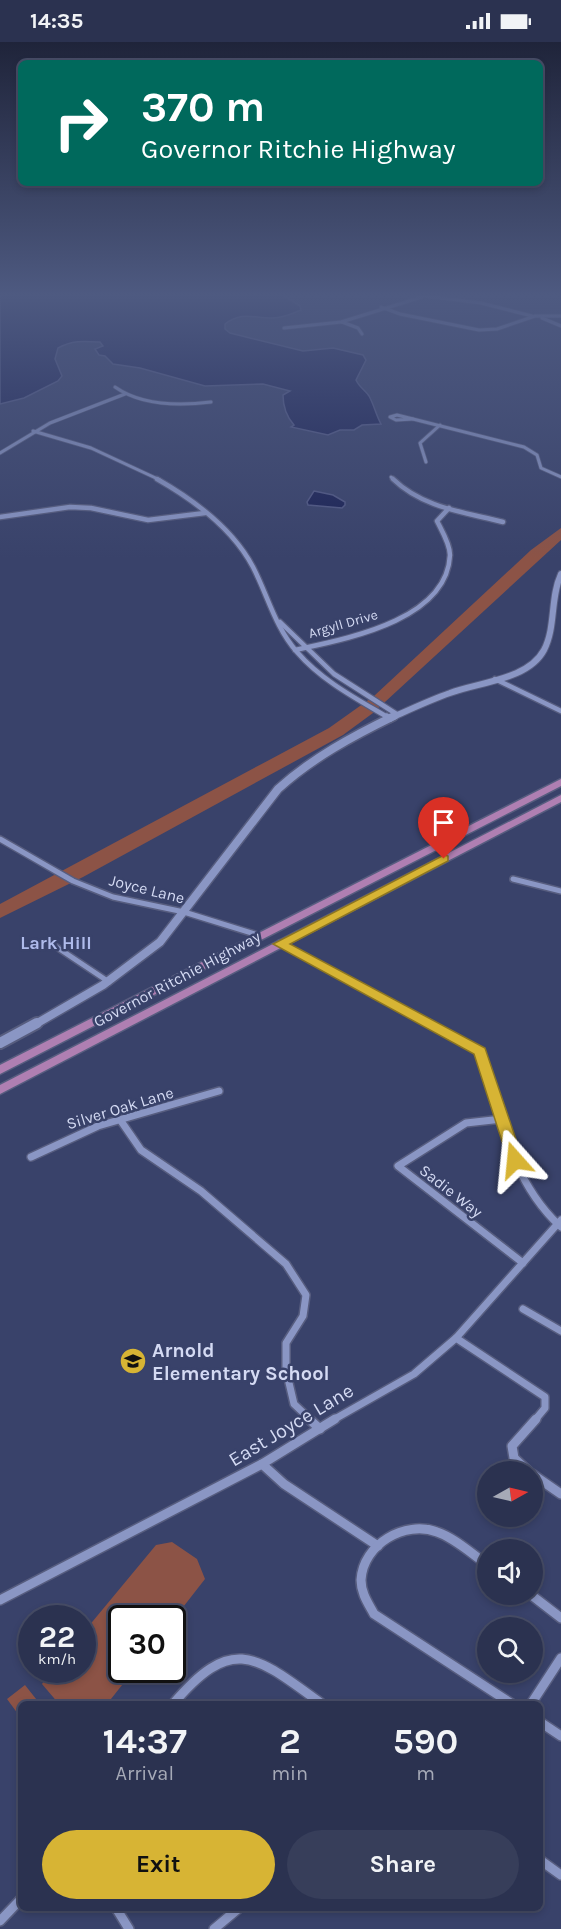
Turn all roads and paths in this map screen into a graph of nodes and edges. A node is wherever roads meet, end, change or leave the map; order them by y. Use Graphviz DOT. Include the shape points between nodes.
graph roads {
  1 [pos="115,387"];
  2 [pos="125,394"];
  3 [pos="212,402"];
  4 [pos="413,419"];
  5 [pos="440,425"];
  6 [pos="33,432"];
  7 [pos="0,453"];
  8 [pos="426,462"];
  9 [pos="391,477"];
  10 [pos="561,477"];
  11 [pos="449,508"];
  12 [pos="205,513"];
  13 [pos="0,517"];
  14 [pos="503,522"];
  15 [pos="561,574"];
  16 [pos="276,616"];
  17 [pos="303,648"];
  18 [pos="295,650"];
  19 [pos="321,665"];
  20 [pos="314,668"];
  21 [pos="495,679"];
  22 [pos="342,681"];
  23 [pos="334,683"];
  24 [pos="561,711"];
  25 [pos="395,717"];
  26 [pos="561,782"];
  27 [pos="561,798"];
  28 [pos="0,839"];
  29 [pos="513,879"];
  30 [pos="561,891"];
  31 [pos="311,910"];
  32 [pos="184,912"];
  33 [pos="261,936"];
  34 [pos="280,944"];
  35 [pos="55,946"];
  36 [pos="244,963"];
  37 [pos="109,983"];
  38 [pos="0,1043"];
  39 [pos="0,1070"];
  40 [pos="0,1090"];
  41 [pos="219,1091"];
  42 [pos="502,1119"];
  43 [pos="121,1121"];
  44 [pos="31,1157"];
  45 [pos="560,1224"];
  46 [pos="523,1263"];
  47 [pos="523,1309"];
  48 [pos="561,1331"];
  49 [pos="456,1338"];
  50 [pos="320,1429"];
  51 [pos="515,1461"];
  52 [pos="262,1464"];
  53 [pos="543,1481"];
  54 [pos="561,1494"];
  55 [pos="378,1546"];
  56 [pos="477,1556"];
  57 [pos="0,1600"];
  58 [pos="543,1604"];
  59 [pos="561,1618"];
  60 [pos="561,1658"];
  61 [pos="175,1701"];
  62 [pos="318,1701"];
  63 [pos="507,1701"];
  64 [pos="533,1701"];
  65 [pos="543,1724"];
  66 [pos="561,1736"];
  67 [pos="543,1862"];
  68 [pos="561,1875"];
  69 [pos="18,1902"];
  70 [pos="118,1911"];
  71 [pos="235,1911"];
  72 [pos="0,1921"];
  73 [pos="129,1929"];
  74 [pos="214,1929"];
  1 -- 2 [label="street"];
  2 -- 3 [label="street" via="154,401"];
  2 -- 6 [label="street"];
  4 -- 4 [label="street" via="396,420 390,417 397,415"];
  4 -- 5 [label="street"];
  5 -- 8 [label="street" via="420,443"];
  5 -- 10 [label="street" via="529,449 538,456 541,468"];
  6 -- 7 [label="street"];
  6 -- 12 [label="street" via="78,442 114,456 176,489"];
  9 -- 11 [label="street" via="415,497"];
  11 -- 14 [label="street"];
  11 -- 17 [label="street, Argyll Drive" via="437,521 447,541 449,565 444,581 431,598 371,631"];
  12 -- 13 [label="street" via="148,520 70,507"];
  12 -- 16 [label="street" via="240,547"];
  15 -- 21 [label="street" via="551,601 547,647 525,667"];
  16 -- 17 [label="street"];
  16 -- 18 [label="street"];
  17 -- 18 [label="street, Argyll Drive"];
  17 -- 19 [label="street"];
  18 -- 20 [label="street"];
  19 -- 20 [label="street"];
  19 -- 22 [label="street"];
  20 -- 23 [label="street"];
  21 -- 24 [label="street"];
  21 -- 25 [label="street"];
  22 -- 23 [label="street"];
  22 -- 25 [label="street"];
  23 -- 25 [label="street"];
  25 -- 32 [label="street" via="316,759 286,780"];
  26 -- 31 [label="highway, Governor Ritchie Highway"];
  27 -- 34 [label="highway, Governor Ritchie Highway"];
  28 -- 32 [label="street, Joyce Lane" via="73,881 113,897"];
  29 -- 30 [label="street"];
  31 -- 33 [label="highway, Governor Ritchie Highway"];
  31 -- 34 [label="highway" via="275,935 274,941"];
  32 -- 33 [label="street, Joyce Lane"];
  32 -- 37 [label="street" via="160,942"];
  33 -- 36 [label="highway" via="265,945"];
  33 -- 39 [label="highway, Governor Ritchie Highway"];
  34 -- 36 [label="highway, Governor Ritchie Highway"];
  34 -- 42 [label="street" via="480,1051"];
  35 -- 37 [label="street"];
  36 -- 40 [label="highway, Governor Ritchie Highway"];
  37 -- 38 [label="street"];
  41 -- 43 [label="street, Silver Oak Lane"];
  42 -- 45 [label="street" via="522,1181 546,1216"];
  42 -- 46 [label="street, Sadie Way" via="465,1123 399,1166"];
  43 -- 44 [label="street, Silver Oak Lane" via="51,1144"];
  43 -- 50 [label="street" via="141,1150 201,1191 286,1264 306,1295 303,1316 286,1343 286,1370 294,1404"];
  45 -- 46 [label="street, East Joyce Lane"];
  46 -- 49 [label="street, East Joyce Lane"];
  47 -- 48 [label="street"];
  49 -- 50 [label="street, East Joyce Lane" via="414,1374"];
  49 -- 51 [label="street" via="544,1397 545,1408 512,1446"];
  50 -- 52 [label="street, East Joyce Lane"];
  52 -- 55 [label="street" via="284,1485"];
  52 -- 57 [label="street, East Joyce Lane"];
  53 -- 54 [label="street"];
  55 -- 56 [label="street" via="394,1533 430,1529"];
  55 -- 63 [label="street" via="361,1574 362,1592 374,1614"];
  58 -- 59 [label="street"];
  60 -- 64 [label="street"];
  61 -- 62 [label="street" via="190,1681 211,1665 229,1658 251,1658 271,1667"];
  65 -- 66 [label="street"];
  67 -- 68 [label="street"];
  69 -- 72 [label="street"];
  70 -- 73 [label="street"];
  71 -- 74 [label="street"];
}
